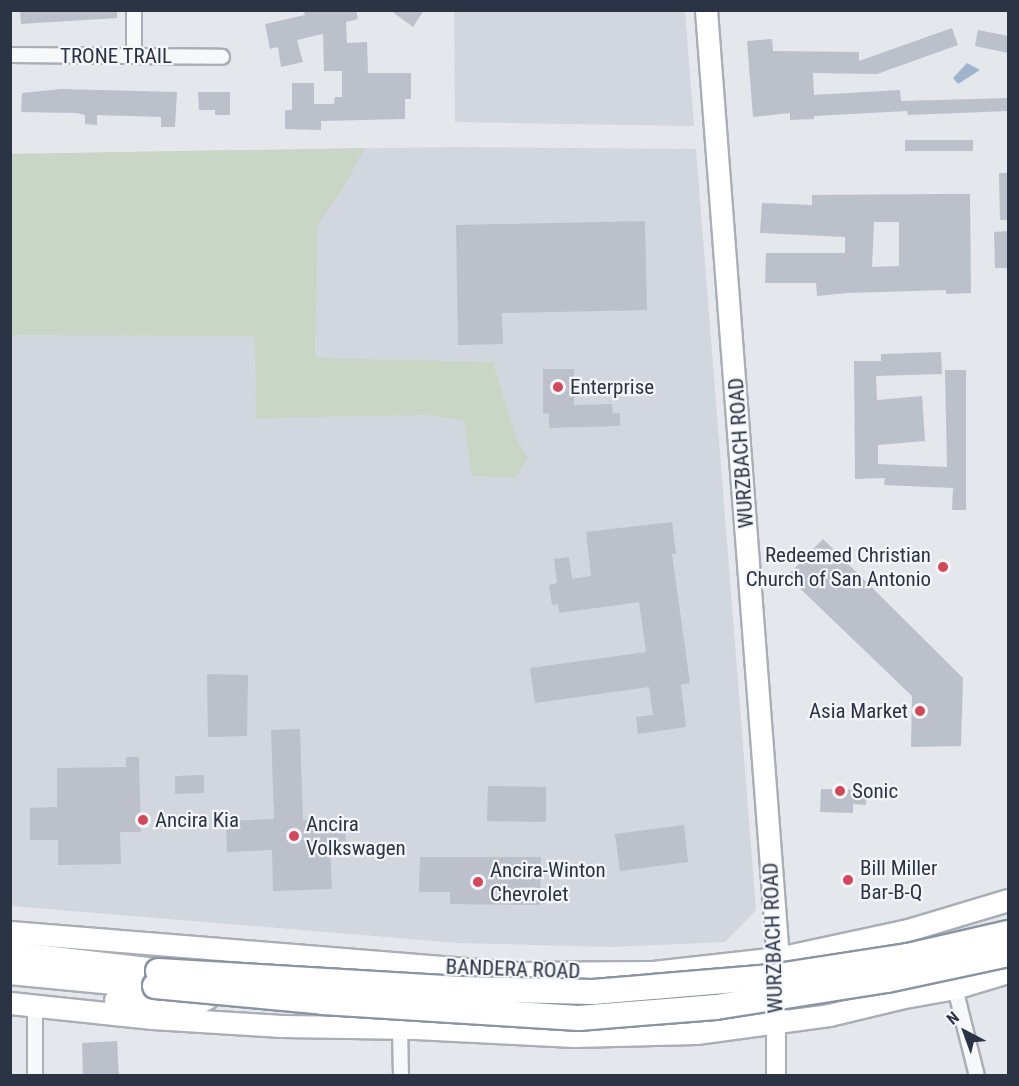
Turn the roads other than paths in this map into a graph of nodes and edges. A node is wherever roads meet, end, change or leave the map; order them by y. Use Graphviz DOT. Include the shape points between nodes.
graph roads {
  1 [pos="134,10"];
  2 [pos="706,10"];
  3 [pos="10,56"];
  4 [pos="134,56"];
  5 [pos="222,57"];
  6 [pos="1008,900"];
  7 [pos="10,932"];
  8 [pos="1008,933"];
  9 [pos="131,941"];
  10 [pos="10,954"];
  11 [pos="1008,954"];
  12 [pos="778,958"];
  13 [pos="372,961"];
  14 [pos="10,972"];
  15 [pos="1008,972"];
  16 [pos="156,979"];
  17 [pos="955,988"];
  18 [pos="10,1003"];
  19 [pos="46,1006"];
  20 [pos="776,1021"];
  21 [pos="333,1027"];
  22 [pos="400,1028"];
  23 [pos="35,1076"];
  24 [pos="401,1076"];
  25 [pos="776,1076"];
  26 [pos="976,1076"];
  1 -- 4 [label="street"];
  2 -- 12 [label="main road, WURZBACH ROAD"];
  3 -- 4 [label="street, TRONE TRAIL"];
  4 -- 5 [label="street, TRONE TRAIL"];
  6 -- 12 [label="main road, BANDERA ROAD" via="908,930"];
  7 -- 9 [label="main road, BANDERA ROAD"];
  8 -- 16 [label="highway, bridge" via="908,956 771,977 593,992"];
  9 -- 13 [label="main road, BANDERA ROAD"];
  9 -- 19 [label="main road" via="208,960 213,968 207,999 179,1004 93,998"];
  10 -- 16 [label="highway"];
  11 -- 16 [label="highway, bridge" via="887,980 716,1007 579,1018 323,1002"];
  12 -- 13 [label="main road, BANDERA ROAD" via="653,972 516,973"];
  12 -- 20 [label="main road, WURZBACH ROAD"];
  13 -- 21 [label="main road" via="297,963 281,971 277,993 285,1017"];
  14 -- 16 [label="highway"];
  15 -- 17 [label="main road"];
  17 -- 20 [label="main road" via="829,1015"];
  17 -- 26 [label="street"];
  18 -- 19 [label="main road"];
  19 -- 21 [label="main road" via="198,1021"];
  19 -- 23 [label="street"];
  20 -- 22 [label="main road" via="696,1033 574,1036"];
  20 -- 25 [label="main road, WURZBACH ROAD"];
  21 -- 22 [label="main road"];
  22 -- 24 [label="street"];
}
